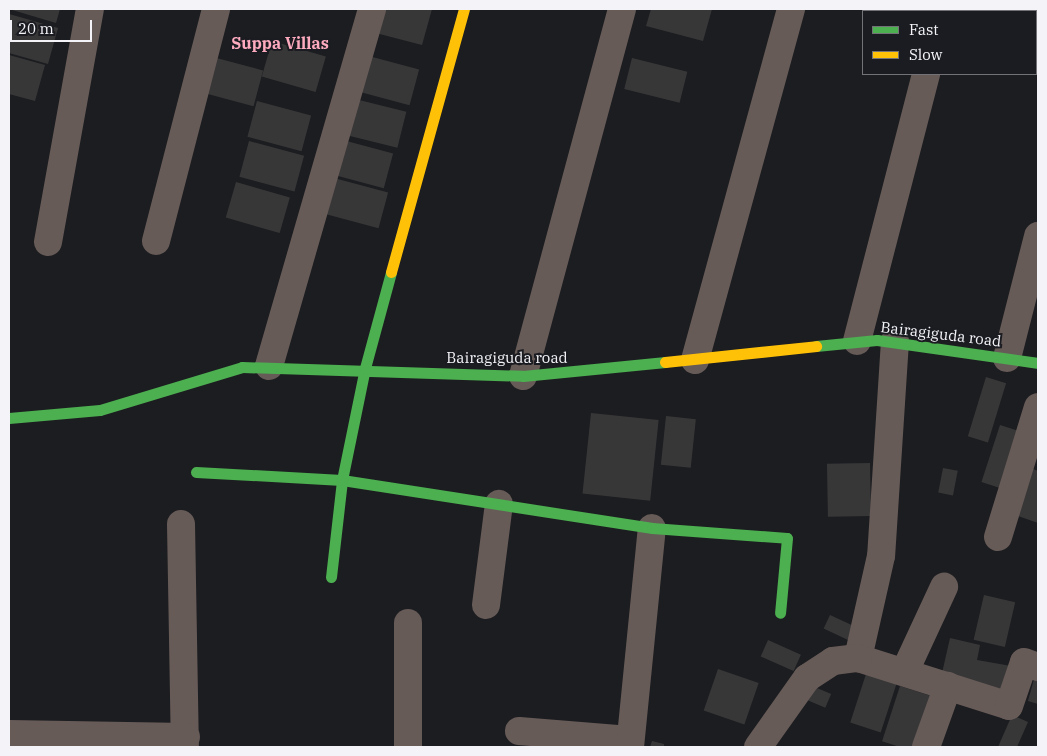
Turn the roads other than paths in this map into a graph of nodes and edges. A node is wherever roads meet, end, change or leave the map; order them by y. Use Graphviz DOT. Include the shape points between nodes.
graph roads {
  1 [pos="90,9"];
  2 [pos="216,9"];
  3 [pos="372,9"];
  4 [pos="464,9"];
  5 [pos="622,9"];
  6 [pos="791,9"];
  7 [pos="926,75"];
  8 [pos="1038,236"];
  9 [pos="156,240"];
  10 [pos="48,242"];
  11 [pos="857,341"];
  12 [pos="895,341"];
  13 [pos="1007,358"];
  14 [pos="695,360"];
  15 [pos="1038,363"];
  16 [pos="269,366"];
  17 [pos="365,368"];
  18 [pos="524,376"];
  19 [pos="1038,407"];
  20 [pos="9,418"];
  21 [pos="196,472"];
  22 [pos="342,480"];
  23 [pos="499,504"];
  24 [pos="182,524"];
  25 [pos="652,528"];
  26 [pos="998,536"];
  27 [pos="331,577"];
  28 [pos="944,587"];
  29 [pos="486,605"];
  30 [pos="780,613"];
  31 [pos="408,623"];
  32 [pos="858,658"];
  33 [pos="1038,667"];
  34 [pos="904,671"];
  35 [pos="948,686"];
  36 [pos="519,731"];
  37 [pos="9,734"];
  38 [pos="186,742"];
  39 [pos="630,744"];
  40 [pos="408,747"];
  41 [pos="758,747"];
  42 [pos="926,747"];
  1 -- 10 [label="street"];
  2 -- 9 [label="street"];
  3 -- 16 [label="street"];
  4 -- 17 [label="street"];
  5 -- 18 [label="street"];
  6 -- 14 [label="street"];
  7 -- 11 [label="street"];
  8 -- 13 [label="street"];
  11 -- 12 [label="street, Bairagiguda road"];
  11 -- 14 [label="street, Bairagiguda road"];
  12 -- 13 [label="street, Bairagiguda road"];
  12 -- 32 [label="street" via="881,556"];
  13 -- 15 [label="street, Bairagiguda road"];
  14 -- 18 [label="street, Bairagiguda road"];
  16 -- 17 [label="street, Bairagiguda road"];
  16 -- 20 [label="street, Bairagiguda road" via="242,367 100,410"];
  17 -- 18 [label="street, Bairagiguda road"];
  17 -- 22 [label="street"];
  19 -- 26 [label="street"];
  21 -- 22 [label="street"];
  22 -- 23 [label="street"];
  22 -- 27 [label="street"];
  23 -- 25 [label="street"];
  23 -- 29 [label="street"];
  24 -- 38 [label="street"];
  25 -- 30 [label="street" via="787,538"];
  25 -- 39 [label="street"];
  28 -- 34 [label="street"];
  31 -- 40 [label="street"];
  32 -- 34 [label="street"];
  32 -- 41 [label="street" via="833,660 807,678"];
  33 -- 35 [label="street" via="1024,662 1009,706"];
  34 -- 35 [label="street"];
  35 -- 42 [label="street"];
  36 -- 39 [label="street"];
  37 -- 38 [label="street"];
}
